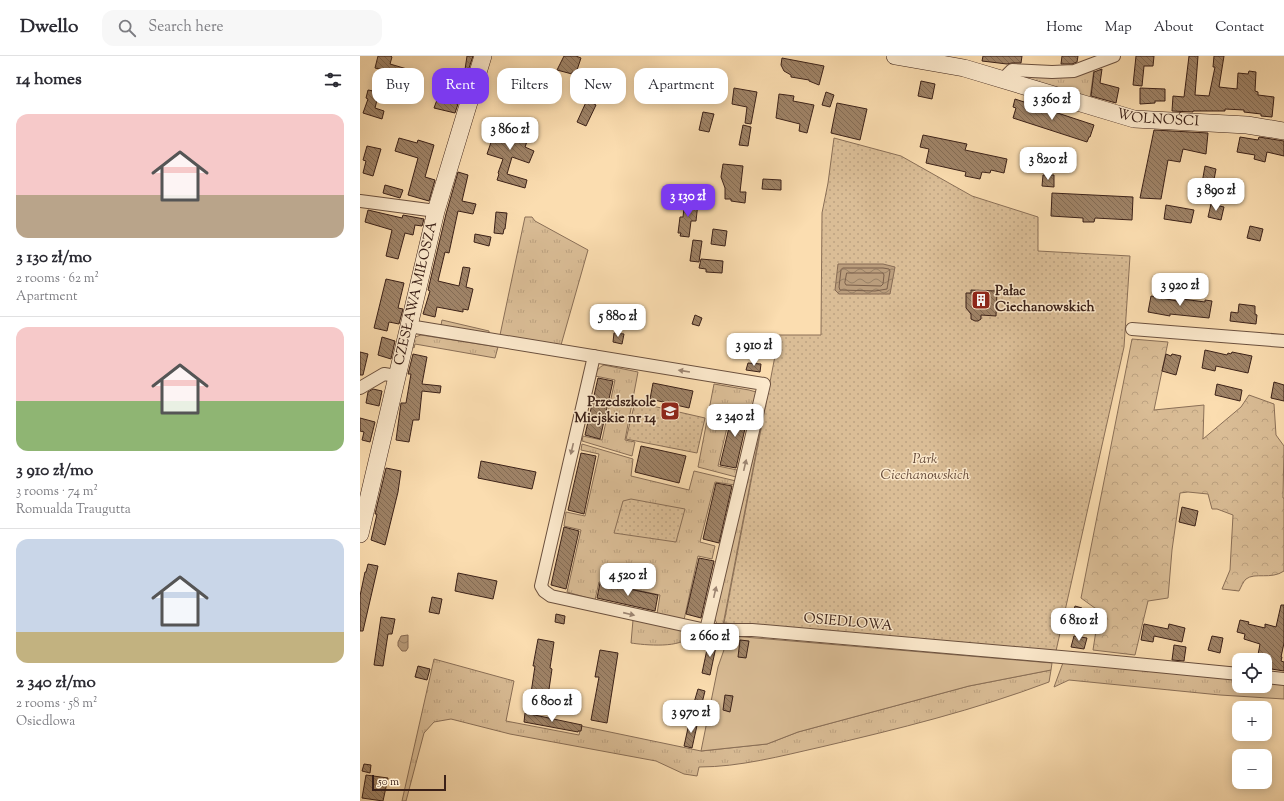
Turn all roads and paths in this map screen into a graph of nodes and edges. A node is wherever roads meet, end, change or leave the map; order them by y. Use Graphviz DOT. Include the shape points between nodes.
graph roads {
  1 [pos="483,56"];
  2 [pos="896,56"];
  3 [pos="1114,56"];
  4 [pos="1005,80"];
  5 [pos="1284,131"];
  6 [pos="360,202"];
  7 [pos="436,211"];
  8 [pos="409,326"];
  9 [pos="1132,329"];
  10 [pos="1284,341"];
  11 [pos="594,356"];
  12 [pos="396,376"];
  13 [pos="360,388"];
  14 [pos="360,534"];
  15 [pos="706,630"];
  16 [pos="1232,673"];
  17 [pos="1272,678"];
  18 [pos="1284,679"];
  1 -- 7 [label="street, CZESŁAWA MIŁOSZA"];
  2 -- 4 [label="street, WOLNOŚCI" via="952,65"];
  3 -- 4 [label="street" via="1074,71 1012,70"];
  4 -- 5 [label="street, WOLNOŚCI" via="1134,119 1247,125"];
  6 -- 7 [label="street"];
  7 -- 8 [label="street, CZESŁAWA MIŁOSZA"];
  8 -- 11 [label="street"];
  8 -- 12 [label="street, CZESŁAWA MIŁOSZA"];
  9 -- 10 [label="street"];
  11 -- 15 [label="street, OSIEDLOWA, one-way" via="541,586 551,596"];
  15 -- 11 [label="street, one-way" via="764,384"];
  12 -- 13 [label="street" via="384,374"];
  12 -- 14 [label="street, CZESŁAWA MIŁOSZA"];
  15 -- 16 [label="street, OSIEDLOWA" via="752,630"];
  17 -- 18 [label="street"];
}
